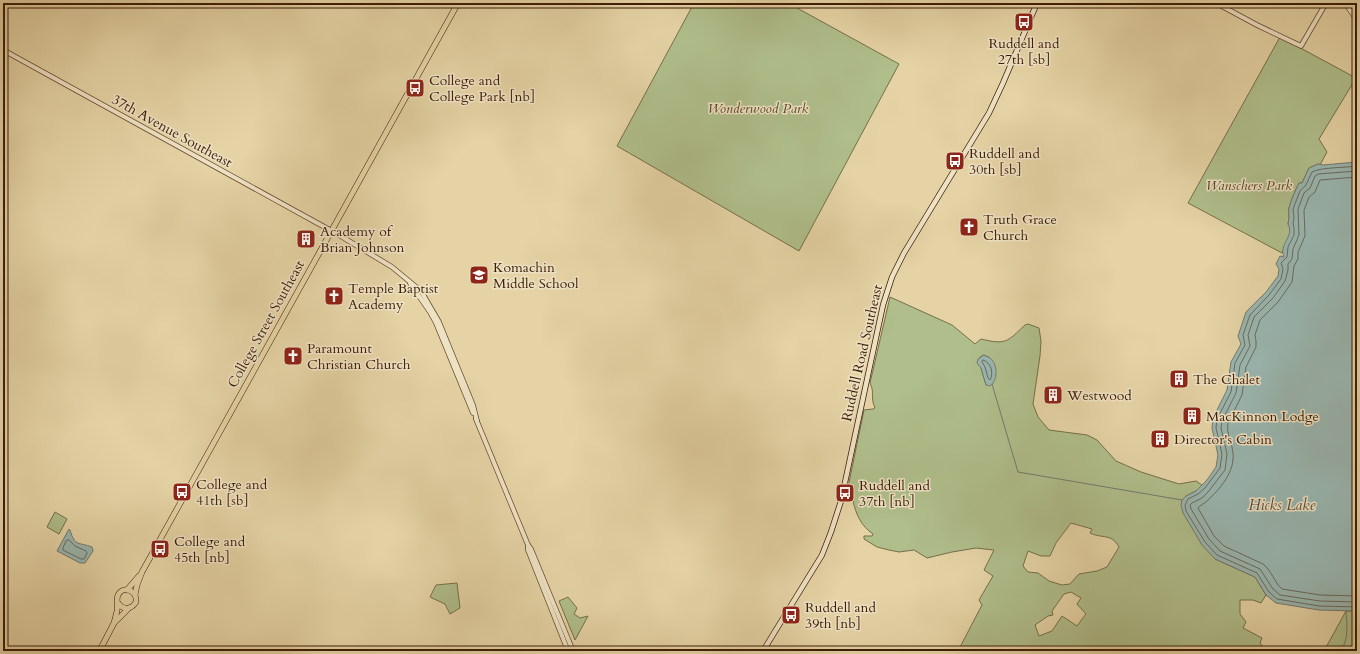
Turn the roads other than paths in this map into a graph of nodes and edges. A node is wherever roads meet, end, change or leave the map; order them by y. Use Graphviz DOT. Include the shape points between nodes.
graph roads {
  1 [pos="458,3"];
  2 [pos="1037,3"];
  3 [pos="1216,3"];
  4 [pos="1326,3"];
  5 [pos="1345,3"];
  6 [pos="1357,20"];
  7 [pos="3,50"];
  8 [pos="331,231"];
  9 [pos="528,545"];
  10 [pos="142,572"];
  11 [pos="127,590"];
  12 [pos="135,595"];
  13 [pos="118,603"];
  14 [pos="128,609"];
  15 [pos="114,623"];
  16 [pos="101,648"];
  17 [pos="97,651"];
  18 [pos="568,651"];
  19 [pos="573,651"];
  20 [pos="763,651"];
  1 -- 8 [label="main road, College Street Southeast"];
  2 -- 20 [label="main road, Ruddell Road Southeast" via="989,112 893,274 883,305 833,528 820,558"];
  3 -- 4 [label="street" via="1301,46"];
  5 -- 6 [label="street"];
  7 -- 8 [label="street, 37th Avenue Southeast"];
  8 -- 9 [label="street, 37th Avenue Southeast" via="392,267 408,280 422,300 436,323"];
  8 -- 10 [label="main road, College Street Southeast"];
  9 -- 18 [label="street"];
  9 -- 19 [label="street"];
  10 -- 11 [label="main road, College Street Southeast"];
  10 -- 12 [label="main road, College Street Southeast"];
  11 -- 12 [label="main road"];
  11 -- 13 [label="main road" via="119,593"];
  12 -- 14 [label="main road" via="135,605"];
  13 -- 14 [label="main road" via="122,608"];
  13 -- 15 [label="main road"];
  14 -- 15 [label="main road"];
  15 -- 16 [label="main road"];
  16 -- 17 [label="main road"];
}
